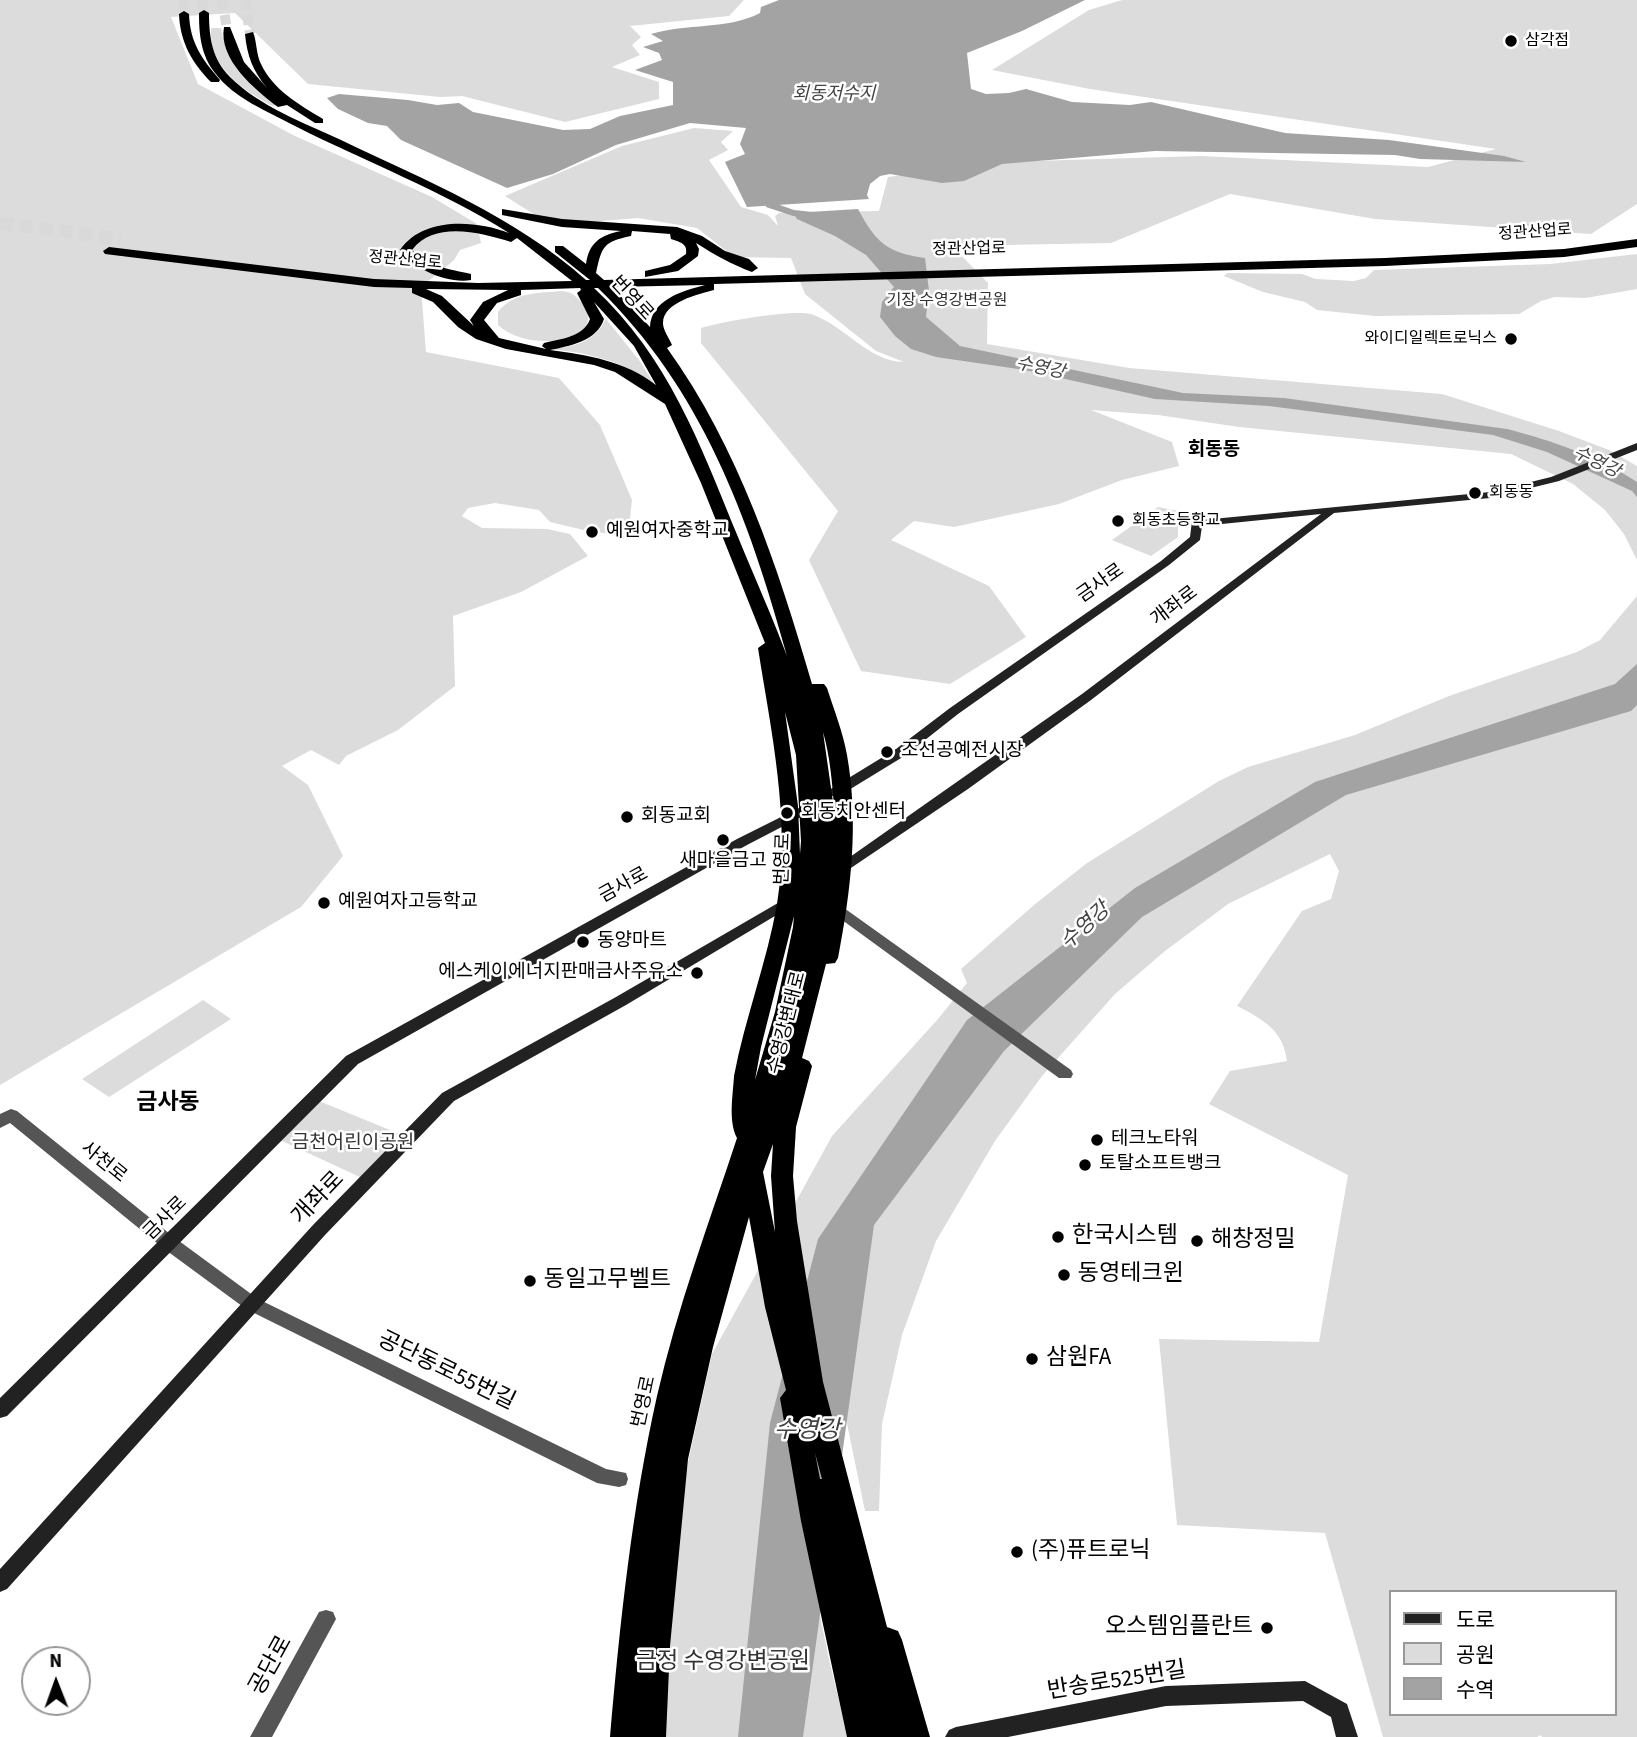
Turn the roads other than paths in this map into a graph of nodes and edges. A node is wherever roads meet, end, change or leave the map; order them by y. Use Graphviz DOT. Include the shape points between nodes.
graph roads {
  1 [pos="204,13"];
  2 [pos="184,14"];
  3 [pos="227,29"];
  4 [pos="250,34"];
  5 [pos="314,132"];
  6 [pos="350,139"];
  7 [pos="506,212"];
  8 [pos="121,239"];
  9 [pos="1637,242"];
  10 [pos="109,251"];
  11 [pos="548,255"];
  12 [pos="993,270"];
  13 [pos="591,272"];
  14 [pos="750,274"];
  15 [pos="644,275"];
  16 [pos="522,279"];
  17 [pos="614,280"];
  18 [pos="430,282"];
  19 [pos="560,282"];
  20 [pos="374,283"];
  21 [pos="677,368"];
  22 [pos="675,409"];
  23 [pos="1637,446"];
  24 [pos="1328,510"];
  25 [pos="812,760"];
  26 [pos="810,888"];
  27 [pos="832,906"];
  28 [pos="775,910"];
  29 [pos="811,934"];
  30 [pos="1065,1074"];
  31 [pos="5,1118"];
  32 [pos="169,1243"];
  33 [pos="252,1304"];
  34 [pos="787,1304"];
  35 [pos="0,1410"];
  36 [pos="619,1479"];
  37 [pos="0,1583"];
  38 [pos="327,1619"];
  39 [pos="261,1737"];
  40 [pos="625,1737"];
  41 [pos="651,1737"];
  42 [pos="862,1737"];
  43 [pos="881,1737"];
  44 [pos="901,1737"];
  45 [pos="915,1737"];
  46 [pos="956,1737"];
  47 [pos="1347,1737"];
  1 -- 5 [label="highway, 번영로" via="205,46 220,73 250,98"];
  2 -- 5 [label="highway, 번영로" via="191,51 215,80 248,103"];
  3 -- 6 [label="highway, 번영로" via="238,62 261,88 297,115"];
  4 -- 6 [label="highway, 번영로" via="252,57 267,82 297,107"];
  5 -- 11 [label="highway, 번영로" via="467,204"];
  6 -- 7 [label="highway, 번영로"];
  7 -- 13 [label="highway, 번영로"];
  7 -- 14 [label="highway" via="562,223 677,231 745,262"];
  8 -- 18 [label="highway, 정관산업로" via="303,269"];
  9 -- 12 [label="highway, 정관산업로" via="1564,253"];
  10 -- 20 [label="highway, 정관산업로"];
  11 -- 16 [label="highway" via="502,233 472,228 421,235 406,250 428,267 450,274"];
  11 -- 19 [label="highway, 번영로"];
  12 -- 14 [label="highway"];
  12 -- 14 [label="highway, 정관산업로"];
  13 -- 15 [label="highway" via="597,245 620,235 666,233 689,242 692,256 686,262"];
  13 -- 21 [label="highway, 번영로"];
  14 -- 15 [label="highway"];
  14 -- 17 [label="highway"];
  14 -- 21 [label="highway" via="689,293 660,314 656,326"];
  15 -- 17 [label="highway"];
  16 -- 18 [label="highway"];
  16 -- 19 [label="highway"];
  17 -- 19 [label="highway"];
  18 -- 19 [label="highway, 정관산업로"];
  19 -- 19 [label="highway" via="597,319 592,331 572,342 547,347 519,345 489,334 477,320 491,300"];
  19 -- 20 [label="highway, 정관산업로"];
  19 -- 22 [label="highway, 번영로" via="633,335"];
  20 -- 22 [label="highway" via="429,293 443,300 466,327 497,342 616,366 639,377"];
  21 -- 25 [label="highway, 번영로" via="735,478 781,608 812,715"];
  22 -- 25 [label="highway, 번영로" via="760,610"];
  23 -- 24 [label="main road" via="1557,478 1490,495"];
  24 -- 26 [label="main road, 개좌로" via="1329,514 988,770"];
  24 -- 32 [label="main road, 금사로" via="1196,523 1196,538 1188,545 901,752 823,800 352,1060"];
  25 -- 29 [label="highway, 번영로" via="826,838"];
  25 -- 34 [label="highway, 수영강변대로" via="843,847 836,920 785,1126 782,1176"];
  25 -- 34 [label="highway" via="791,842 783,926 747,1061 744,1098 744,1126"];
  26 -- 27 [label="street"];
  26 -- 28 [label="main road, 개좌로"];
  27 -- 28 [label="street, 개좌로"];
  27 -- 30 [label="street"];
  28 -- 33 [label="main road, 개좌로" via="448,1097"];
  29 -- 40 [label="highway, 번영로" via="678,1363 647,1518"];
  29 -- 41 [label="highway, 번영로" via="811,991 733,1231 675,1461 652,1679"];
  31 -- 32 [label="street, 사천로"];
  32 -- 33 [label="street, 사천로"];
  32 -- 35 [label="main road, 금사로"];
  33 -- 36 [label="street, 공단동로55번길" via="604,1477"];
  33 -- 37 [label="main road, 개좌로"];
  34 -- 42 [label="highway" via="814,1521"];
  34 -- 43 [label="highway"];
  34 -- 44 [label="highway"];
  34 -- 45 [label="highway" via="832,1419"];
  38 -- 39 [label="street, 공단로"];
  46 -- 47 [label="main road, 반송로525번길" via="1166,1696 1305,1691 1339,1712"];
}
